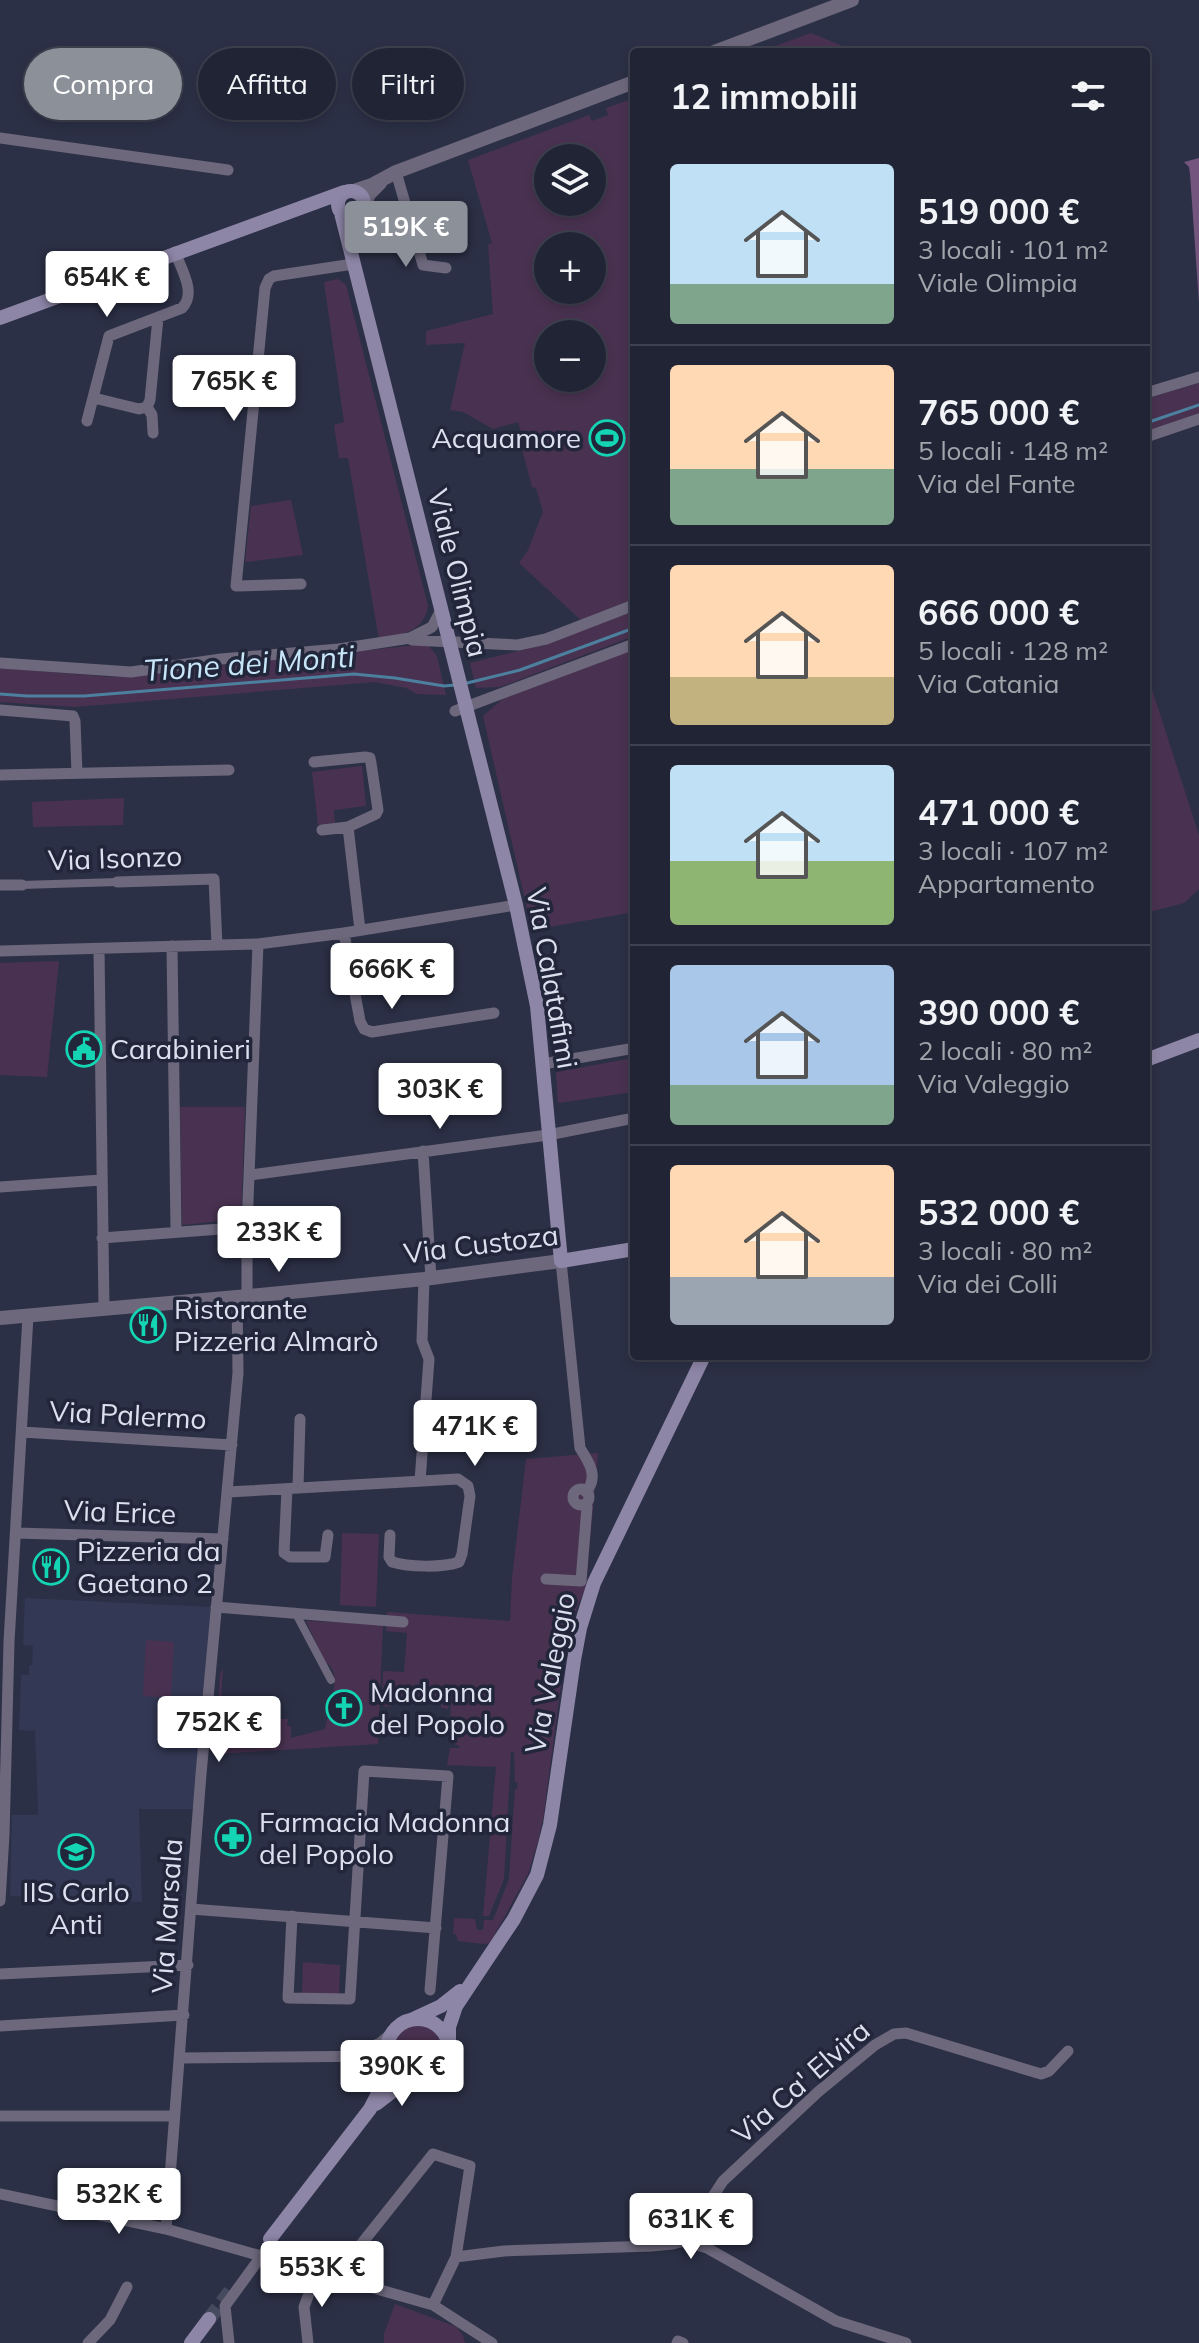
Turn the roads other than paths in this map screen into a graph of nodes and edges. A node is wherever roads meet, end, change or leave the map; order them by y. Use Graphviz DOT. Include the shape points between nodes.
graph roads {
  1 [pos="852,0"];
  2 [pos="725,48"];
  3 [pos="630,84"];
  4 [pos="0,138"];
  5 [pos="228,170"];
  6 [pos="393,174"];
  7 [pos="349,191"];
  8 [pos="308,205"];
  9 [pos="362,209"];
  10 [pos="340,211"];
  11 [pos="175,252"];
  12 [pos="353,264"];
  13 [pos="446,268"];
  14 [pos="0,318"];
  15 [pos="158,318"];
  16 [pos="1199,377"];
  17 [pos="1150,392"];
  18 [pos="94,398"];
  19 [pos="147,407"];
  20 [pos="1199,419"];
  21 [pos="87,421"];
  22 [pos="153,433"];
  23 [pos="1150,436"];
  24 [pos="301,584"];
  25 [pos="630,607"];
  26 [pos="441,610"];
  27 [pos="449,641"];
  28 [pos="399,642"];
  29 [pos="630,645"];
  30 [pos="0,663"];
  31 [pos="460,709"];
  32 [pos="0,710"];
  33 [pos="314,762"];
  34 [pos="229,770"];
  35 [pos="77,773"];
  36 [pos="0,775"];
  37 [pos="348,827"];
  38 [pos="322,830"];
  39 [pos="117,882"];
  40 [pos="0,885"];
  41 [pos="22,885"];
  42 [pos="516,905"];
  43 [pos="360,930"];
  44 [pos="344,933"];
  45 [pos="258,944"];
  46 [pos="217,945"];
  47 [pos="172,946"];
  48 [pos="99,949"];
  49 [pos="0,951"];
  50 [pos="494,1013"];
  51 [pos="1199,1040"];
  52 [pos="630,1049"];
  53 [pos="1150,1058"];
  54 [pos="543,1064"];
  55 [pos="630,1119"];
  56 [pos="548,1135"];
  57 [pos="423,1151"];
  58 [pos="250,1175"];
  59 [pos="101,1180"];
  60 [pos="0,1187"];
  61 [pos="247,1227"];
  62 [pos="176,1231"];
  63 [pos="102,1238"];
  64 [pos="630,1250"];
  65 [pos="561,1261"];
  66 [pos="428,1278"];
  67 [pos="242,1297"];
  68 [pos="104,1308"];
  69 [pos="28,1316"];
  70 [pos="0,1318"];
  71 [pos="700,1360"];
  72 [pos="300,1419"];
  73 [pos="22,1432"];
  74 [pos="232,1445"];
  75 [pos="420,1481"];
  76 [pos="292,1488"];
  77 [pos="228,1492"];
  78 [pos="16,1533"];
  79 [pos="328,1535"];
  80 [pos="390,1535"];
  81 [pos="223,1539"];
  82 [pos="546,1579"];
  83 [pos="216,1607"];
  84 [pos="295,1612"];
  85 [pos="403,1622"];
  86 [pos="331,1680"];
  87 [pos="2,1789"];
  88 [pos="0,1901"];
  89 [pos="191,1909"];
  90 [pos="292,1916"];
  91 [pos="356,1921"];
  92 [pos="436,1928"];
  93 [pos="188,1965"];
  94 [pos="0,1974"];
  95 [pos="472,1979"];
  96 [pos="430,1990"];
  97 [pos="184,2015"];
  98 [pos="405,2022"];
  99 [pos="0,2026"];
  100 [pos="392,2033"];
  101 [pos="449,2046"];
  102 [pos="1068,2051"];
  103 [pos="353,2055"];
  104 [pos="180,2058"];
  105 [pos="388,2058"];
  106 [pos="421,2082"];
  107 [pos="378,2094"];
  108 [pos="370,2109"];
  109 [pos="0,2116"];
  110 [pos="174,2116"];
  111 [pos="0,2194"];
  112 [pos="166,2229"];
  113 [pos="270,2239"];
  114 [pos="684,2241"];
  115 [pos="260,2255"];
  116 [pos="456,2257"];
  117 [pos="317,2272"];
  118 [pos="335,2277"];
  119 [pos="127,2287"];
  120 [pos="433,2305"];
  121 [pos="209,2319"];
  122 [pos="473,2338"];
  123 [pos="88,2343"];
  124 [pos="191,2343"];
  125 [pos="229,2343"];
  126 [pos="308,2343"];
  127 [pos="492,2343"];
  128 [pos="906,2343"];
  1 -- 2 [label="street"];
  3 -- 6 [label="street"];
  4 -- 5 [label="street"];
  6 -- 7 [label="street"];
  6 -- 9 [label="street" via="369,194"];
  6 -- 13 [label="street" via="423,265"];
  7 -- 8 [label="main road"];
  7 -- 9 [label="main road" via="363,198"];
  7 -- 10 [label="main road" via="337,201"];
  8 -- 10 [label="main road" via="333,204"];
  8 -- 11 [label="main road"];
  9 -- 10 [label="main road" via="353,217"];
  9 -- 12 [label="main road, Viale Olimpia"];
  10 -- 12 [label="main road, Viale Olimpia"];
  11 -- 14 [label="main road"];
  11 -- 15 [label="street" via="188,300"];
  12 -- 24 [label="street" via="274,276 265,288 236,586"];
  12 -- 26 [label="main road, Viale Olimpia"];
  15 -- 18 [label="street" via="109,336"];
  15 -- 19 [label="street"];
  16 -- 17 [label="street"];
  18 -- 19 [label="street"];
  18 -- 21 [label="street"];
  19 -- 22 [label="street"];
  20 -- 23 [label="street"];
  25 -- 27 [label="street" via="518,645"];
  26 -- 27 [label="main road, Viale Olimpia"];
  26 -- 28 [label="street" via="427,630"];
  27 -- 28 [label="street"];
  27 -- 31 [label="main road, Viale Olimpia"];
  28 -- 30 [label="street" via="131,672"];
  29 -- 31 [label="street"];
  31 -- 42 [label="main road, Via Calatafimi"];
  32 -- 35 [label="street" via="73,716"];
  33 -- 37 [label="street" via="370,758 378,810"];
  34 -- 35 [label="street"];
  35 -- 36 [label="street"];
  37 -- 38 [label="street"];
  37 -- 43 [label="street"];
  39 -- 41 [label="street, Via Isonzo"];
  39 -- 46 [label="street, Via Isonzo" via="214,879"];
  40 -- 41 [label="street, Via Isonzo"];
  42 -- 43 [label="street"];
  42 -- 54 [label="main road, Via Calatafimi"];
  43 -- 44 [label="street"];
  44 -- 45 [label="street"];
  44 -- 50 [label="street" via="364,1029"];
  45 -- 46 [label="street"];
  45 -- 58 [label="street, Via Marsala"];
  46 -- 47 [label="street"];
  47 -- 48 [label="street"];
  47 -- 62 [label="street"];
  48 -- 49 [label="street"];
  48 -- 59 [label="street"];
  51 -- 53 [label="main road"];
  52 -- 54 [label="street"];
  54 -- 56 [label="main road, Via Calatafimi"];
  55 -- 56 [label="street"];
  56 -- 57 [label="street"];
  56 -- 65 [label="main road, Via Calatafimi"];
  57 -- 58 [label="street"];
  57 -- 66 [label="street"];
  58 -- 61 [label="street, Via Marsala"];
  59 -- 60 [label="street"];
  59 -- 63 [label="street"];
  61 -- 62 [label="street"];
  61 -- 67 [label="street, Via Marsala"];
  62 -- 63 [label="street"];
  63 -- 68 [label="street"];
  64 -- 65 [label="main road, Via Custoza"];
  65 -- 66 [label="street, Via Custoza"];
  65 -- 82 [label="street" via="580,1448 591,1466 592,1485 586,1498 581,1581"];
  66 -- 67 [label="street, Via Custoza"];
  66 -- 75 [label="street" via="422,1341 429,1359"];
  67 -- 68 [label="street, Via Custoza"];
  67 -- 74 [label="street, Via Marsala"];
  68 -- 69 [label="street, Via Custoza"];
  69 -- 70 [label="street, Via Custoza"];
  69 -- 73 [label="street"];
  71 -- 95 [label="main road, Via Valeggio" via="607,1552 584,1615 537,1875"];
  72 -- 76 [label="street"];
  73 -- 74 [label="street, Via Palermo"];
  73 -- 78 [label="street"];
  74 -- 77 [label="street, Via Marsala"];
  75 -- 76 [label="street"];
  75 -- 80 [label="street" via="458,1479 468,1486 459,1562 392,1562"];
  76 -- 77 [label="street"];
  76 -- 79 [label="street" via="286,1556 325,1557"];
  77 -- 81 [label="street, Via Marsala"];
  78 -- 81 [label="street, Via Erice"];
  78 -- 87 [label="street"];
  81 -- 83 [label="street, Via Marsala"];
  83 -- 84 [label="street"];
  83 -- 89 [label="street, Via Marsala"];
  84 -- 85 [label="street"];
  84 -- 86 [label="street"];
  87 -- 88 [label="street"];
  89 -- 90 [label="street"];
  89 -- 93 [label="street, Via Marsala"];
  90 -- 91 [label="street"];
  90 -- 91 [label="street" via="288,1998 350,1999"];
  91 -- 92 [label="street"];
  91 -- 92 [label="street" via="364,1771 417,1773 448,1776"];
  92 -- 96 [label="street"];
  93 -- 94 [label="street"];
  93 -- 97 [label="street, Via Marsala"];
  95 -- 98 [label="main road, Via Valeggio" via="441,2006"];
  95 -- 101 [label="main road, Via Valeggio" via="451,2019"];
  97 -- 99 [label="street"];
  97 -- 104 [label="street, Via Marsala"];
  98 -- 100 [label="main road"];
  98 -- 101 [label="main road" via="433,2023"];
  100 -- 103 [label="street"];
  100 -- 105 [label="main road"];
  101 -- 106 [label="main road" via="439,2074"];
  102 -- 114 [label="street, Via Ca' Elvira" via="1041,2074 906,2033 894,2034 818,2092 723,2181"];
  103 -- 104 [label="street"];
  103 -- 105 [label="street"];
  103 -- 107 [label="street" via="373,2068"];
  104 -- 110 [label="street, Via Marsala"];
  105 -- 106 [label="main road" via="398,2074"];
  105 -- 107 [label="main road"];
  106 -- 108 [label="main road" via="397,2088"];
  107 -- 108 [label="main road"];
  108 -- 113 [label="main road"];
  109 -- 110 [label="street"];
  110 -- 112 [label="street, Via Marsala"];
  111 -- 112 [label="street"];
  112 -- 115 [label="street"];
  114 -- 116 [label="street"];
  114 -- 128 [label="street" via="707,2248 836,2321"];
  115 -- 117 [label="street"];
  115 -- 125 [label="street" via="225,2306"];
  116 -- 118 [label="street" via="470,2166 433,2154"];
  116 -- 120 [label="street"];
  117 -- 118 [label="street"];
  117 -- 126 [label="street" via="304,2307"];
  118 -- 120 [label="street"];
  119 -- 123 [label="street" via="110,2320"];
  120 -- 122 [label="street"];
  121 -- 124 [label="main road"];
  122 -- 127 [label="street"];
}
